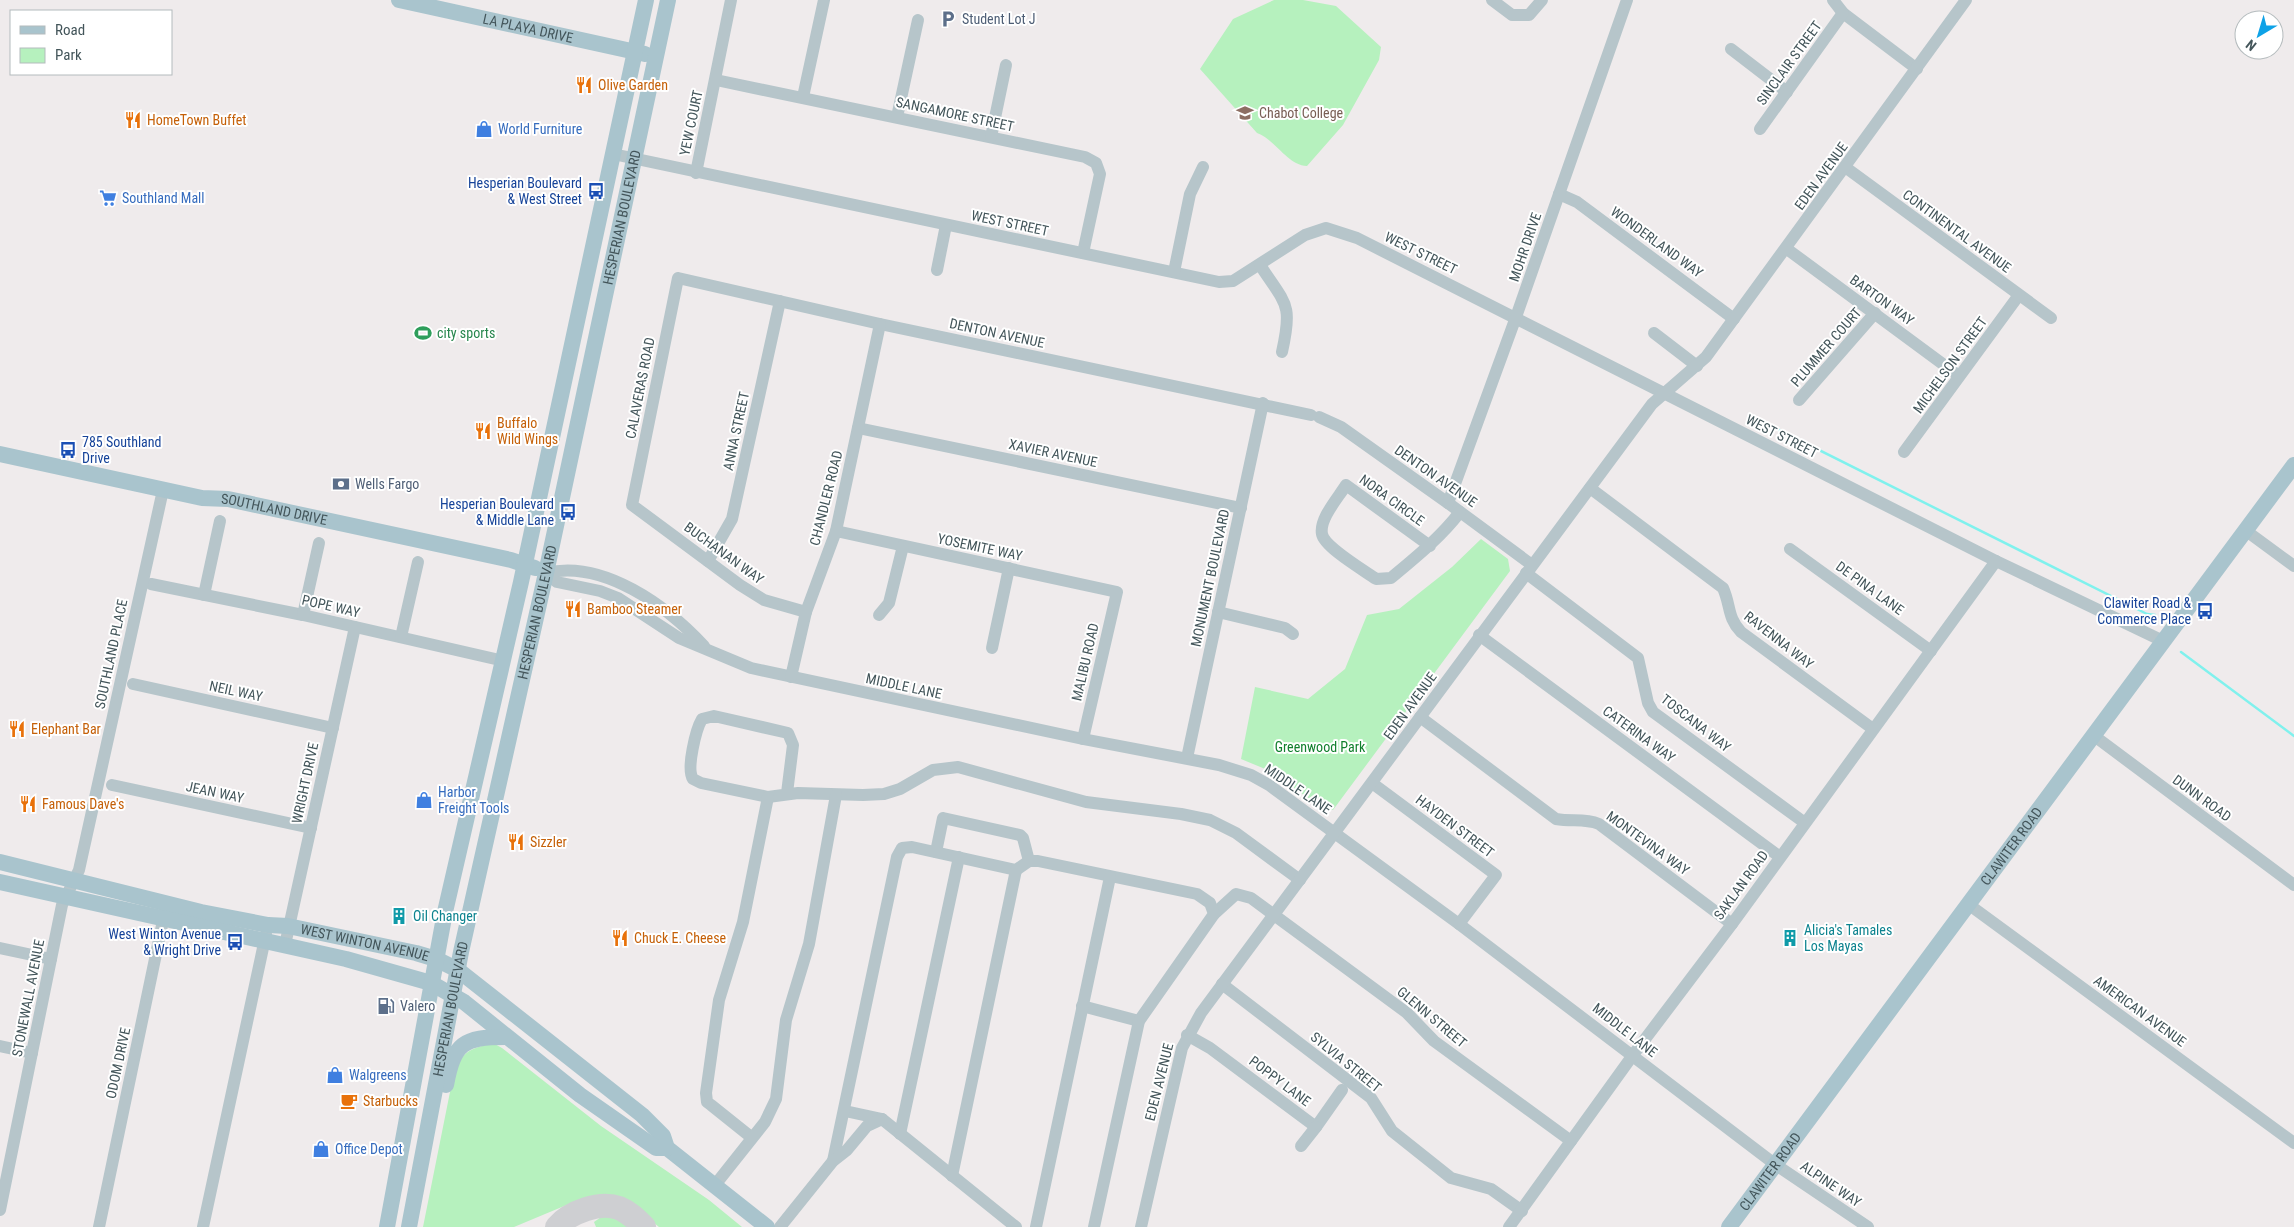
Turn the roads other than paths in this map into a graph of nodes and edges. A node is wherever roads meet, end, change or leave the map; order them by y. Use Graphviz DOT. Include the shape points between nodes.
graph roads {
  1 [pos="399,0"];
  2 [pos="646,0"];
  3 [pos="668,0"];
  4 [pos="731,0"];
  5 [pos="824,0"];
  6 [pos="1492,0"];
  7 [pos="1542,0"];
  8 [pos="1627,0"];
  9 [pos="1833,0"];
  10 [pos="1966,0"];
  11 [pos="1843,14"];
  12 [pos="918,20"];
  13 [pos="1731,49"];
  14 [pos="635,52"];
  15 [pos="657,57"];
  16 [pos="1006,65"];
  17 [pos="1917,69"];
  18 [pos="716,80"];
  19 [pos="1787,92"];
  20 [pos="803,97"];
  21 [pos="897,117"];
  22 [pos="1760,130"];
  23 [pos="991,137"];
  24 [pos="613,154"];
  25 [pos="635,159"];
  26 [pos="1203,167"];
  27 [pos="1845,167"];
  28 [pos="696,173"];
  29 [pos="1559,194"];
  30 [pos="946,225"];
  31 [pos="1787,249"];
  32 [pos="1083,253"];
  33 [pos="1260,265"];
  34 [pos="937,270"];
  35 [pos="1174,272"];
  36 [pos="678,278"];
  37 [pos="2020,295"];
  38 [pos="780,302"];
  39 [pos="1875,313"];
  40 [pos="1516,317"];
  41 [pos="2051,318"];
  42 [pos="1734,319"];
  43 [pos="880,324"];
  44 [pos="1654,333"];
  45 [pos="1282,352"];
  46 [pos="1697,366"];
  47 [pos="1959,376"];
  48 [pos="1664,393"];
  49 [pos="1799,400"];
  50 [pos="1263,403"];
  51 [pos="858,428"];
  52 [pos="1904,452"];
  53 [pos="0,454"];
  54 [pos="2294,465"];
  55 [pos="1590,488"];
  56 [pos="163,490"];
  57 [pos="1448,503"];
  58 [pos="632,504"];
  59 [pos="1241,508"];
  60 [pos="1460,512"];
  61 [pos="220,521"];
  62 [pos="2245,530"];
  63 [pos="836,531"];
  64 [pos="319,543"];
  65 [pos="903,546"];
  66 [pos="1430,546"];
  67 [pos="1790,549"];
  68 [pos="708,561"];
  69 [pos="1996,561"];
  70 [pos="418,562"];
  71 [pos="526,564"];
  72 [pos="2294,566"];
  73 [pos="1009,568"];
  74 [pos="1529,569"];
  75 [pos="546,573"];
  76 [pos="151,584"];
  77 [pos="1117,592"];
  78 [pos="204,595"];
  79 [pos="806,612"];
  80 [pos="1218,612"];
  81 [pos="303,615"];
  82 [pos="879,615"];
  83 [pos="355,627"];
  84 [pos="1293,634"];
  85 [pos="1479,636"];
  86 [pos="400,637"];
  87 [pos="2163,641"];
  88 [pos="992,648"];
  89 [pos="1932,651"];
  90 [pos="504,661"];
  91 [pos="791,677"];
  92 [pos="133,684"];
  93 [pos="1420,717"];
  94 [pos="333,728"];
  95 [pos="1873,729"];
  96 [pos="2093,735"];
  97 [pos="1083,739"];
  98 [pos="1187,758"];
  99 [pos="1372,783"];
  100 [pos="112,785"];
  101 [pos="787,793"];
  102 [pos="836,795"];
  103 [pos="768,797"];
  104 [pos="1805,823"];
  105 [pos="311,828"];
  106 [pos="1335,833"];
  107 [pos="936,852"];
  108 [pos="959,857"];
  109 [pos="1780,857"];
  110 [pos="1029,861"];
  111 [pos="0,862"];
  112 [pos="1016,870"];
  113 [pos="1110,877"];
  114 [pos="1300,880"];
  115 [pos="0,882"];
  116 [pos="2294,885"];
  117 [pos="70,889"];
  118 [pos="1968,904"];
  119 [pos="165,912"];
  120 [pos="1214,914"];
  121 [pos="1275,914"];
  122 [pos="1459,924"];
  123 [pos="1732,924"];
  124 [pos="288,926"];
  125 [pos="266,933"];
  126 [pos="284,945"];
  127 [pos="0,948"];
  128 [pos="51,959"];
  129 [pos="436,959"];
  130 [pos="458,970"];
  131 [pos="431,982"];
  132 [pos="1222,984"];
  133 [pos="452,995"];
  134 [pos="1082,1006"];
  135 [pos="1139,1021"];
  136 [pos="1188,1035"];
  137 [pos="506,1038"];
  138 [pos="0,1046"];
  139 [pos="32,1053"];
  140 [pos="1633,1055"];
  141 [pos="1342,1090"];
  142 [pos="580,1095"];
  143 [pos="845,1111"];
  144 [pos="642,1115"];
  145 [pos="882,1119"];
  146 [pos="1316,1127"];
  147 [pos="900,1134"];
  148 [pos="751,1137"];
  149 [pos="1571,1141"];
  150 [pos="2294,1143"];
  151 [pos="1301,1146"];
  152 [pos="667,1148"];
  153 [pos="400,1151"];
  154 [pos="833,1162"];
  155 [pos="1776,1165"];
  156 [pos="419,1174"];
  157 [pos="952,1176"];
  158 [pos="715,1185"];
  159 [pos="0,1210"];
  160 [pos="1522,1210"];
  161 [pos="99,1227"];
  162 [pos="203,1227"];
  163 [pos="387,1227"];
  164 [pos="408,1227"];
  165 [pos="767,1227"];
  166 [pos="780,1227"];
  167 [pos="1016,1227"];
  168 [pos="1036,1227"];
  169 [pos="1094,1227"];
  170 [pos="1141,1227"];
  171 [pos="1510,1227"];
  172 [pos="1729,1227"];
  173 [pos="1868,1227"];
  1 -- 14 [label="main road, LA PLAYA DRIVE"];
  2 -- 14 [label="main road, HESPERIAN BOULEVARD"];
  3 -- 15 [label="main road, HESPERIAN BOULEVARD"];
  4 -- 18 [label="street, YEW COURT"];
  5 -- 20 [label="street"];
  6 -- 7 [label="street" via="1512,15 1529,15"];
  8 -- 29 [label="street, MOHR DRIVE"];
  9 -- 11 [label="street"];
  10 -- 17 [label="street, EDEN AVENUE"];
  11 -- 17 [label="street"];
  11 -- 19 [label="street, SINCLAIR STREET"];
  12 -- 21 [label="street"];
  13 -- 19 [label="street"];
  14 -- 15 [label="main road, LA PLAYA DRIVE"];
  14 -- 24 [label="main road, HESPERIAN BOULEVARD"];
  15 -- 25 [label="main road, HESPERIAN BOULEVARD"];
  16 -- 23 [label="street"];
  17 -- 27 [label="street, EDEN AVENUE"];
  18 -- 20 [label="street, SANGAMORE STREET"];
  18 -- 28 [label="street, YEW COURT"];
  19 -- 22 [label="street, SINCLAIR STREET"];
  20 -- 21 [label="street, SANGAMORE STREET"];
  21 -- 23 [label="street, SANGAMORE STREET"];
  23 -- 32 [label="street, SANGAMORE STREET" via="1085,157 1096,163 1100,174"];
  24 -- 25 [label="street, WEST STREET"];
  24 -- 71 [label="main road, HESPERIAN BOULEVARD"];
  25 -- 28 [label="street, WEST STREET"];
  25 -- 75 [label="main road, HESPERIAN BOULEVARD"];
  26 -- 35 [label="street" via="1190,194"];
  27 -- 31 [label="street, EDEN AVENUE"];
  27 -- 37 [label="street, CONTINENTAL AVENUE"];
  28 -- 30 [label="street, WEST STREET"];
  29 -- 40 [label="street, MOHR DRIVE"];
  29 -- 42 [label="street, WONDERLAND WAY" via="1585,207"];
  30 -- 32 [label="street, WEST STREET"];
  30 -- 34 [label="street"];
  31 -- 39 [label="street, BARTON WAY"];
  31 -- 42 [label="street, EDEN AVENUE"];
  32 -- 35 [label="street, WEST STREET"];
  33 -- 35 [label="street, WEST STREET" via="1232,281 1220,282"];
  33 -- 40 [label="street, WEST STREET" via="1305,234 1326,228 1357,238"];
  33 -- 45 [label="street" via="1287,306 1288,321"];
  36 -- 38 [label="street, DENTON AVENUE"];
  36 -- 58 [label="street, CALAVERAS ROAD"];
  37 -- 41 [label="street, CONTINENTAL AVENUE"];
  37 -- 47 [label="street, MICHELSON STREET"];
  38 -- 43 [label="street, DENTON AVENUE"];
  38 -- 68 [label="street, ANNA STREET" via="732,520"];
  39 -- 47 [label="street, BARTON WAY"];
  39 -- 49 [label="street, PLUMMER COURT"];
  40 -- 48 [label="street, WEST STREET"];
  40 -- 57 [label="street, MOHR DRIVE"];
  42 -- 46 [label="street, EDEN AVENUE"];
  43 -- 50 [label="street, DENTON AVENUE"];
  43 -- 51 [label="street, CHANDLER ROAD"];
  44 -- 46 [label="street"];
  46 -- 48 [label="street, EDEN AVENUE"];
  47 -- 52 [label="street, MICHELSON STREET"];
  48 -- 55 [label="street, EDEN AVENUE" via="1652,404"];
  48 -- 69 [label="street, WEST STREET"];
  50 -- 57 [label="street, DENTON AVENUE" via="1315,416 1341,428"];
  50 -- 59 [label="street, MONUMENT BOULEVARD"];
  51 -- 59 [label="street, XAVIER AVENUE"];
  51 -- 63 [label="street, CHANDLER ROAD"];
  53 -- 56 [label="main road, SOUTHLAND DRIVE"];
  54 -- 62 [label="main road, CLAWITER ROAD"];
  55 -- 74 [label="street, EDEN AVENUE"];
  55 -- 95 [label="street, RAVENNA WAY" via="1723,588 1732,622 1741,632"];
  56 -- 71 [label="main road, SOUTHLAND DRIVE" via="270,508"];
  56 -- 117 [label="street, SOUTHLAND PLACE" via="79,870"];
  57 -- 60 [label="street, DENTON AVENUE"];
  58 -- 68 [label="street, BUCHANAN WAY"];
  59 -- 80 [label="street, MONUMENT BOULEVARD"];
  60 -- 66 [label="street, NORA CIRCLE"];
  60 -- 74 [label="street, DENTON AVENUE"];
  61 -- 78 [label="street"];
  62 -- 72 [label="street"];
  62 -- 87 [label="main road, CLAWITER ROAD"];
  63 -- 65 [label="street, YOSEMITE WAY"];
  63 -- 79 [label="street, CHANDLER ROAD"];
  64 -- 81 [label="street"];
  65 -- 73 [label="street, YOSEMITE WAY"];
  65 -- 82 [label="street" via="889,603"];
  66 -- 66 [label="street, NORA CIRCLE" via="1391,578 1376,580 1327,544 1322,535 1323,525 1346,485"];
  67 -- 89 [label="street, DE PINA LANE"];
  68 -- 79 [label="street, BUCHANAN WAY" via="764,600"];
  69 -- 87 [label="street, WEST STREET"];
  69 -- 89 [label="street, SAKLAN ROAD"];
  70 -- 86 [label="street"];
  71 -- 75 [label="main road, SOUTHLAND DRIVE"];
  71 -- 90 [label="main road, HESPERIAN BOULEVARD"];
  73 -- 77 [label="street, YOSEMITE WAY"];
  73 -- 88 [label="street"];
  74 -- 85 [label="street, EDEN AVENUE"];
  74 -- 104 [label="street, TOSCANA WAY" via="1638,658 1648,703 1654,712"];
  75 -- 91 [label="street, MIDDLE LANE" via="557,582 618,598 679,638 737,664"];
  75 -- 130 [label="main road, HESPERIAN BOULEVARD"];
  76 -- 78 [label="street, POPE WAY"];
  77 -- 97 [label="street, MALIBU ROAD"];
  78 -- 81 [label="street, POPE WAY"];
  79 -- 91 [label="street, CHANDLER ROAD"];
  80 -- 84 [label="street" via="1284,628"];
  80 -- 98 [label="street, MONUMENT BOULEVARD"];
  81 -- 83 [label="street, POPE WAY"];
  83 -- 86 [label="street, POPE WAY"];
  83 -- 94 [label="street, WRIGHT DRIVE"];
  85 -- 93 [label="street, EDEN AVENUE"];
  85 -- 109 [label="street, CATERINA WAY"];
  86 -- 90 [label="street, POPE WAY"];
  87 -- 96 [label="main road, CLAWITER ROAD"];
  89 -- 95 [label="street, SAKLAN ROAD"];
  90 -- 129 [label="main road, HESPERIAN BOULEVARD"];
  91 -- 97 [label="street, MIDDLE LANE"];
  92 -- 94 [label="street, NEIL WAY"];
  93 -- 99 [label="street, EDEN AVENUE"];
  93 -- 123 [label="street, MONTEVINA WAY" via="1556,819 1588,819 1599,824"];
  94 -- 105 [label="street, WRIGHT DRIVE"];
  95 -- 104 [label="street, SAKLAN ROAD"];
  96 -- 116 [label="street, DUNN ROAD"];
  96 -- 118 [label="main road, CLAWITER ROAD"];
  97 -- 98 [label="street, MIDDLE LANE"];
  98 -- 106 [label="street, MIDDLE LANE" via="1251,775"];
  99 -- 106 [label="street, EDEN AVENUE"];
  99 -- 122 [label="street, HAYDEN STREET" via="1496,875"];
  100 -- 105 [label="street, JEAN WAY"];
  101 -- 102 [label="street"];
  101 -- 103 [label="street"];
  101 -- 103 [label="street" via="793,745 788,732 714,716 702,719 690,765 693,779"];
  102 -- 114 [label="street" via="884,794 900,789 933,770 958,767 1086,802 1210,820 1236,833"];
  102 -- 148 [label="street" via="809,944 787,1011 776,1099 769,1115"];
  103 -- 148 [label="street" via="744,922 719,1000 706,1093 710,1105"];
  104 -- 109 [label="street, SAKLAN ROAD"];
  105 -- 124 [label="street, WRIGHT DRIVE"];
  106 -- 114 [label="street, EDEN AVENUE"];
  106 -- 122 [label="street, MIDDLE LANE"];
  107 -- 108 [label="street"];
  107 -- 110 [label="street" via="943,818 1020,835"];
  107 -- 143 [label="street" via="906,847 897,857"];
  108 -- 112 [label="street"];
  108 -- 147 [label="street"];
  109 -- 123 [label="street, SAKLAN ROAD"];
  110 -- 112 [label="street"];
  110 -- 113 [label="street"];
  111 -- 117 [label="main road, WEST WINTON AVENUE"];
  112 -- 157 [label="street"];
  113 -- 120 [label="street" via="1197,894 1210,903"];
  113 -- 134 [label="street"];
  114 -- 121 [label="street, EDEN AVENUE"];
  115 -- 117 [label="main road, WEST WINTON AVENUE"];
  117 -- 119 [label="main road, WEST WINTON AVENUE"];
  117 -- 128 [label="street, STONEWALL AVENUE" via="62,906"];
  118 -- 150 [label="street, AMERICAN AVENUE"];
  118 -- 155 [label="main road, CLAWITER ROAD"];
  119 -- 125 [label="main road, WEST WINTON AVENUE"];
  119 -- 161 [label="street, ODOM DRIVE"];
  120 -- 121 [label="street, GLENN STREET" via="1236,894 1250,898"];
  120 -- 135 [label="street"];
  121 -- 132 [label="street, EDEN AVENUE"];
  121 -- 149 [label="street, GLENN STREET" via="1407,1013 1434,1041"];
  122 -- 140 [label="street, MIDDLE LANE"];
  123 -- 140 [label="street, SAKLAN ROAD"];
  124 -- 125 [label="main road, WEST WINTON AVENUE"];
  124 -- 126 [label="street, WRIGHT DRIVE"];
  124 -- 129 [label="main road, WEST WINTON AVENUE"];
  125 -- 126 [label="main road, WEST WINTON AVENUE"];
  125 -- 162 [label="street"];
  126 -- 131 [label="main road, WEST WINTON AVENUE"];
  127 -- 128 [label="street"];
  128 -- 139 [label="street, STONEWALL AVENUE"];
  129 -- 130 [label="main road, WEST WINTON AVENUE"];
  129 -- 131 [label="main road, HESPERIAN BOULEVARD"];
  130 -- 133 [label="main road, HESPERIAN BOULEVARD"];
  130 -- 144 [label="main road, WEST WINTON AVENUE"];
  131 -- 133 [label="main road, WEST WINTON AVENUE"];
  131 -- 153 [label="main road, HESPERIAN BOULEVARD"];
  132 -- 136 [label="street, EDEN AVENUE"];
  132 -- 160 [label="street, SYLVIA STREET" via="1371,1098 1392,1131 1451,1178 1491,1189"];
  133 -- 137 [label="main road, WEST WINTON AVENUE"];
  133 -- 156 [label="main road, HESPERIAN BOULEVARD"];
  134 -- 135 [label="street"];
  134 -- 168 [label="street"];
  135 -- 169 [label="street"];
  136 -- 146 [label="street, POPPY LANE"];
  136 -- 170 [label="street, EDEN AVENUE" via="1182,1048"];
  137 -- 142 [label="main road, WEST WINTON AVENUE"];
  137 -- 156 [label="main road" via="471,1040 454,1054 431,1168"];
  138 -- 139 [label="street"];
  139 -- 159 [label="street, STONEWALL AVENUE"];
  140 -- 149 [label="street, SAKLAN ROAD"];
  140 -- 155 [label="street, MIDDLE LANE"];
  141 -- 146 [label="street, POPPY LANE"];
  142 -- 144 [label="main road" via="595,1096 627,1117"];
  142 -- 152 [label="main road, WEST WINTON AVENUE" via="656,1148"];
  143 -- 145 [label="street"];
  143 -- 154 [label="street"];
  144 -- 152 [label="main road, WEST WINTON AVENUE" via="663,1136"];
  145 -- 147 [label="street"];
  145 -- 154 [label="street" via="867,1126"];
  146 -- 151 [label="street"];
  147 -- 157 [label="street"];
  148 -- 158 [label="street"];
  149 -- 160 [label="street, SAKLAN ROAD"];
  152 -- 158 [label="main road, WEST WINTON AVENUE"];
  153 -- 163 [label="main road, HESPERIAN BOULEVARD"];
  153 -- 164 [label="main road" via="408,1164 404,1211"];
  154 -- 166 [label="street"];
  155 -- 172 [label="main road, CLAWITER ROAD"];
  155 -- 173 [label="street, ALPINE WAY"];
  156 -- 164 [label="main road, HESPERIAN BOULEVARD"];
  157 -- 167 [label="street"];
  158 -- 165 [label="main road, WEST WINTON AVENUE"];
  160 -- 171 [label="street, SAKLAN ROAD"];
}
